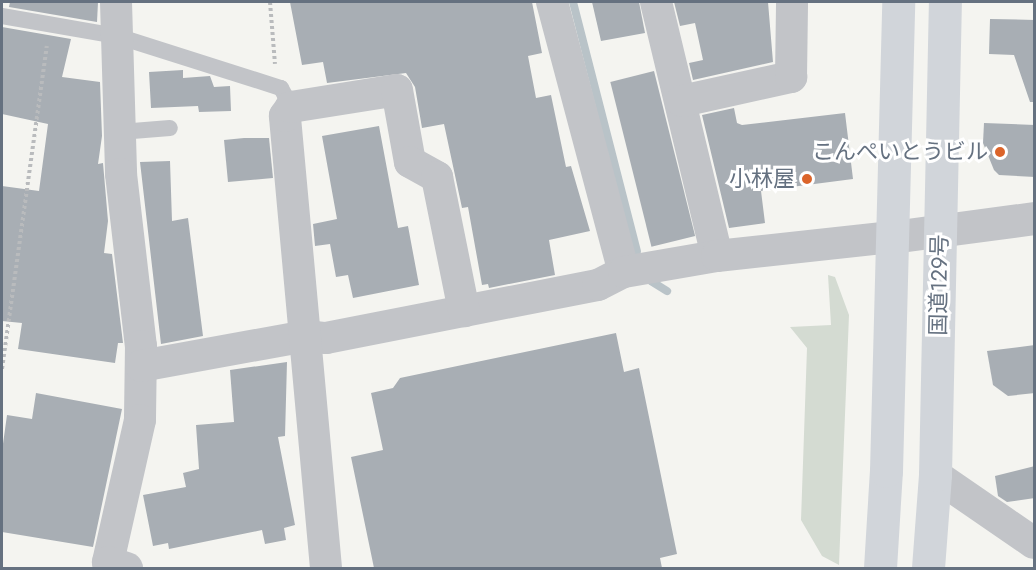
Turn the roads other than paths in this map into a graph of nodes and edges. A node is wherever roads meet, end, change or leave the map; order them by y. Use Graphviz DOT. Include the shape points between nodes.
graph roads {
  1 [pos="116,2"];
  2 [pos="552,2"];
  3 [pos="656,2"];
  4 [pos="792,2"];
  5 [pos="898,2"];
  6 [pos="945,2"];
  7 [pos="2,16"];
  8 [pos="117,36"];
  9 [pos="284,97"];
  10 [pos="682,101"];
  11 [pos="170,128"];
  12 [pos="120,132"];
  13 [pos="1035,218"];
  14 [pos="941,231"];
  15 [pos="892,237"];
  16 [pos="717,256"];
  17 [pos="624,272"];
  18 [pos="464,311"];
  19 [pos="306,336"];
  20 [pos="141,366"];
  21 [pos="935,475"];
  22 [pos="1035,543"];
  23 [pos="113,566"];
  24 [pos="326,568"];
  25 [pos="880,568"];
  26 [pos="928,568"];
  1 -- 8 [label="street"];
  2 -- 17 [label="street"];
  3 -- 10 [label="street"];
  4 -- 10 [label="street" via="791,77"];
  5 -- 15 [label="highway"];
  6 -- 14 [label="highway, 国道129号"];
  7 -- 8 [label="lane"];
  8 -- 9 [label="lane"];
  8 -- 12 [label="street"];
  9 -- 18 [label="street" via="398,90 410,162 437,177"];
  9 -- 19 [label="street"];
  10 -- 16 [label="street"];
  11 -- 12 [label="lane"];
  12 -- 20 [label="street"];
  13 -- 14 [label="street"];
  14 -- 15 [label="street"];
  14 -- 21 [label="highway, 国道129号"];
  15 -- 16 [label="street"];
  15 -- 25 [label="highway"];
  16 -- 17 [label="street"];
  17 -- 18 [label="street" via="598,285"];
  18 -- 19 [label="street" via="326,338"];
  19 -- 20 [label="street"];
  19 -- 24 [label="street"];
  20 -- 23 [label="street" via="140,420"];
  21 -- 22 [label="street"];
  21 -- 26 [label="highway, 国道129号"];
}
